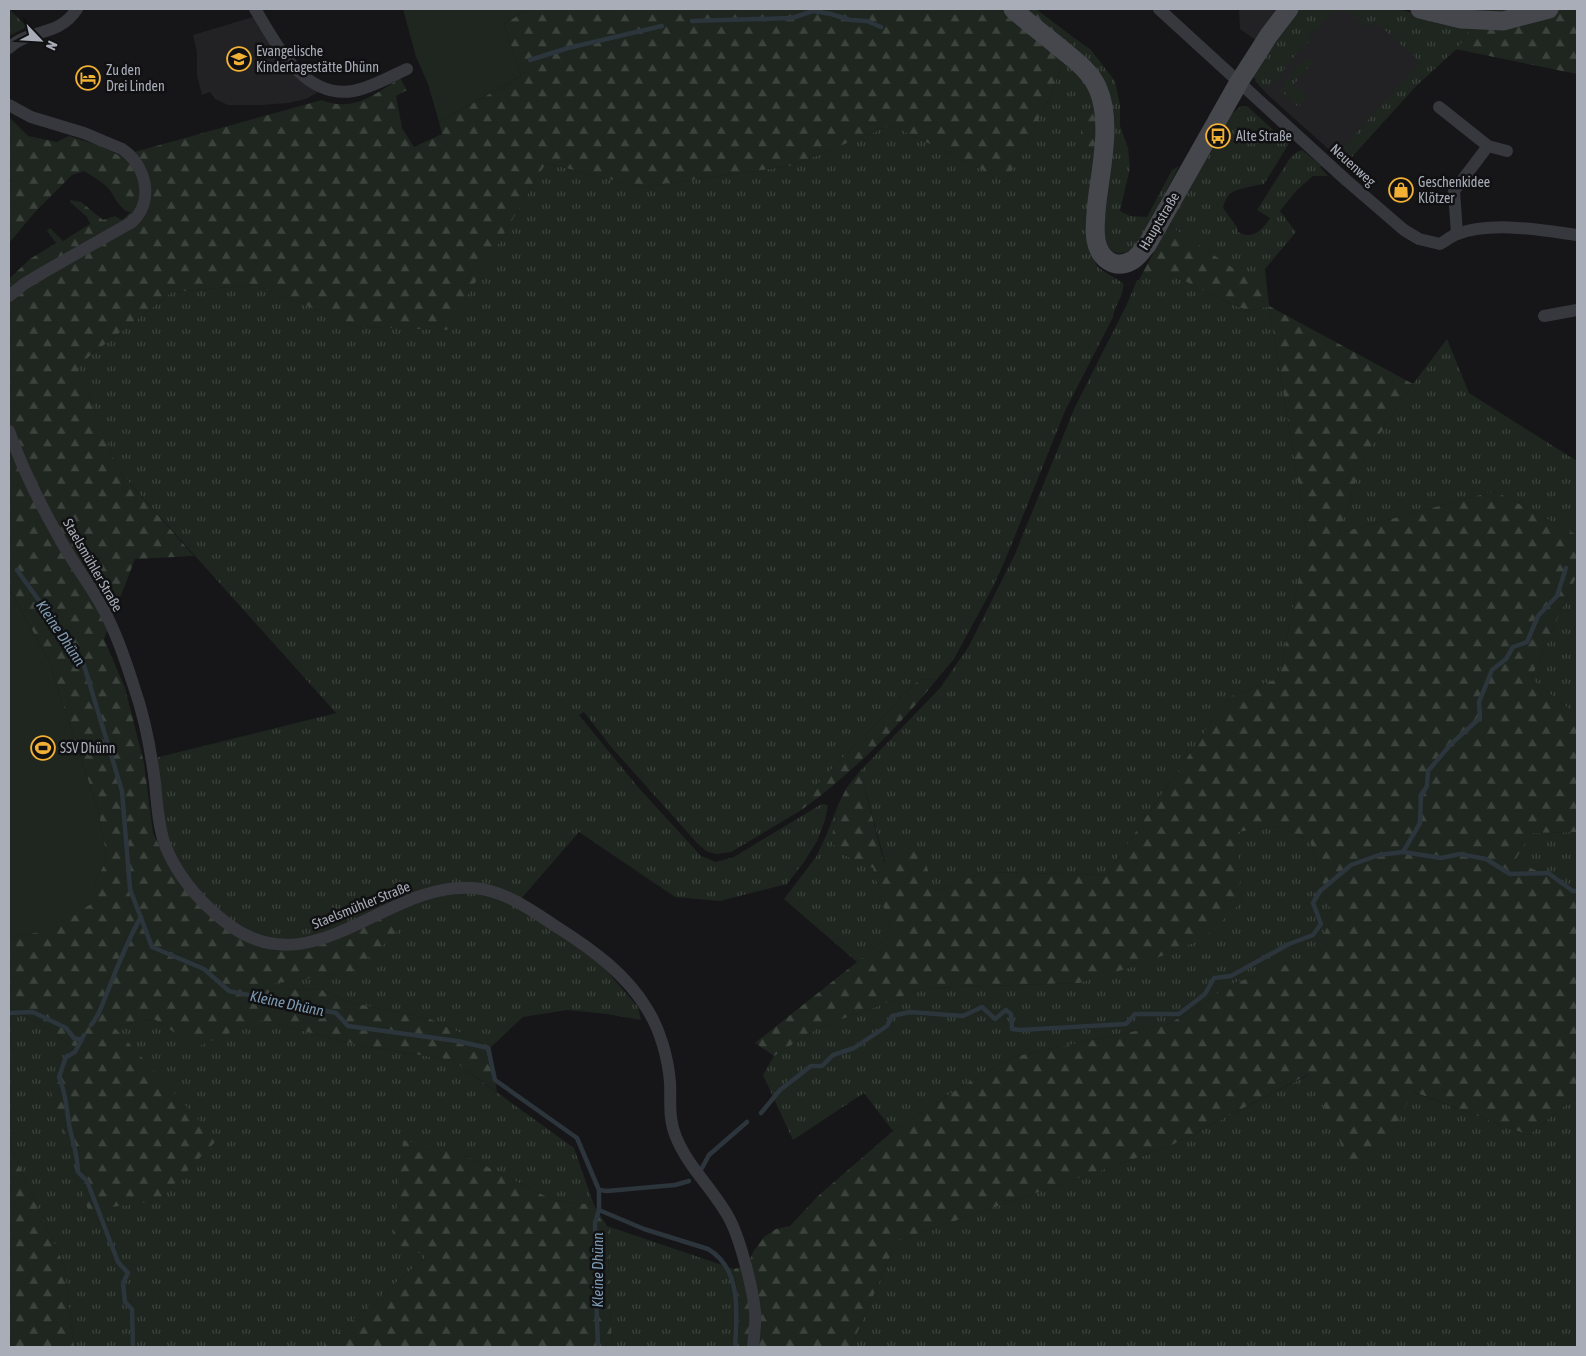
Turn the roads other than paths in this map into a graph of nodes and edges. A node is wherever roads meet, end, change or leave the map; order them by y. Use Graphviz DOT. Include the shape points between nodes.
graph roads {
  1 [pos="77,9"];
  2 [pos="254,9"];
  3 [pos="1013,9"];
  4 [pos="1159,9"];
  5 [pos="1288,9"];
  6 [pos="1420,9"];
  7 [pos="1549,9"];
  8 [pos="9,48"];
  9 [pos="406,69"];
  10 [pos="1238,82"];
  11 [pos="9,105"];
  12 [pos="1439,107"];
  13 [pos="1488,146"];
  14 [pos="1507,151"];
  15 [pos="1456,234"];
  16 [pos="1577,235"];
  17 [pos="9,296"];
  18 [pos="1577,310"];
  19 [pos="1544,316"];
  20 [pos="9,431"];
  21 [pos="753,1347"];
  1 -- 8 [label="street" via="58,27 19,40"];
  2 -- 9 [label="street" via="291,63 302,75 320,86 352,91"];
  3 -- 10 [label="main road, Hauptstraße" via="1086,70 1098,89 1104,117 1096,239 1102,254 1111,263 1131,261 1147,245"];
  4 -- 10 [label="street"];
  5 -- 10 [label="main road, Hauptstraße"];
  6 -- 7 [label="main road" via="1461,19 1503,21"];
  10 -- 15 [label="street, Neuenweg" via="1404,230 1419,239 1440,244"];
  11 -- 17 [label="street" via="32,117 84,133 128,152 140,168 146,195 141,211 132,222 30,280"];
  12 -- 13 [label="street"];
  13 -- 14 [label="street"];
  13 -- 15 [label="street" via="1454,191"];
  15 -- 16 [label="street, Neuenweg" via="1501,228"];
  18 -- 19 [label="street"];
  20 -- 21 [label="street, Staelsmühler Straße" via="56,533 101,605 112,629 145,724 164,841 173,863 189,887 240,933 256,941 278,945 316,940 443,890 463,887 488,890 534,912 612,968 648,1010 667,1064 670,1115 675,1135 729,1217 742,1254 755,1310"];
}
